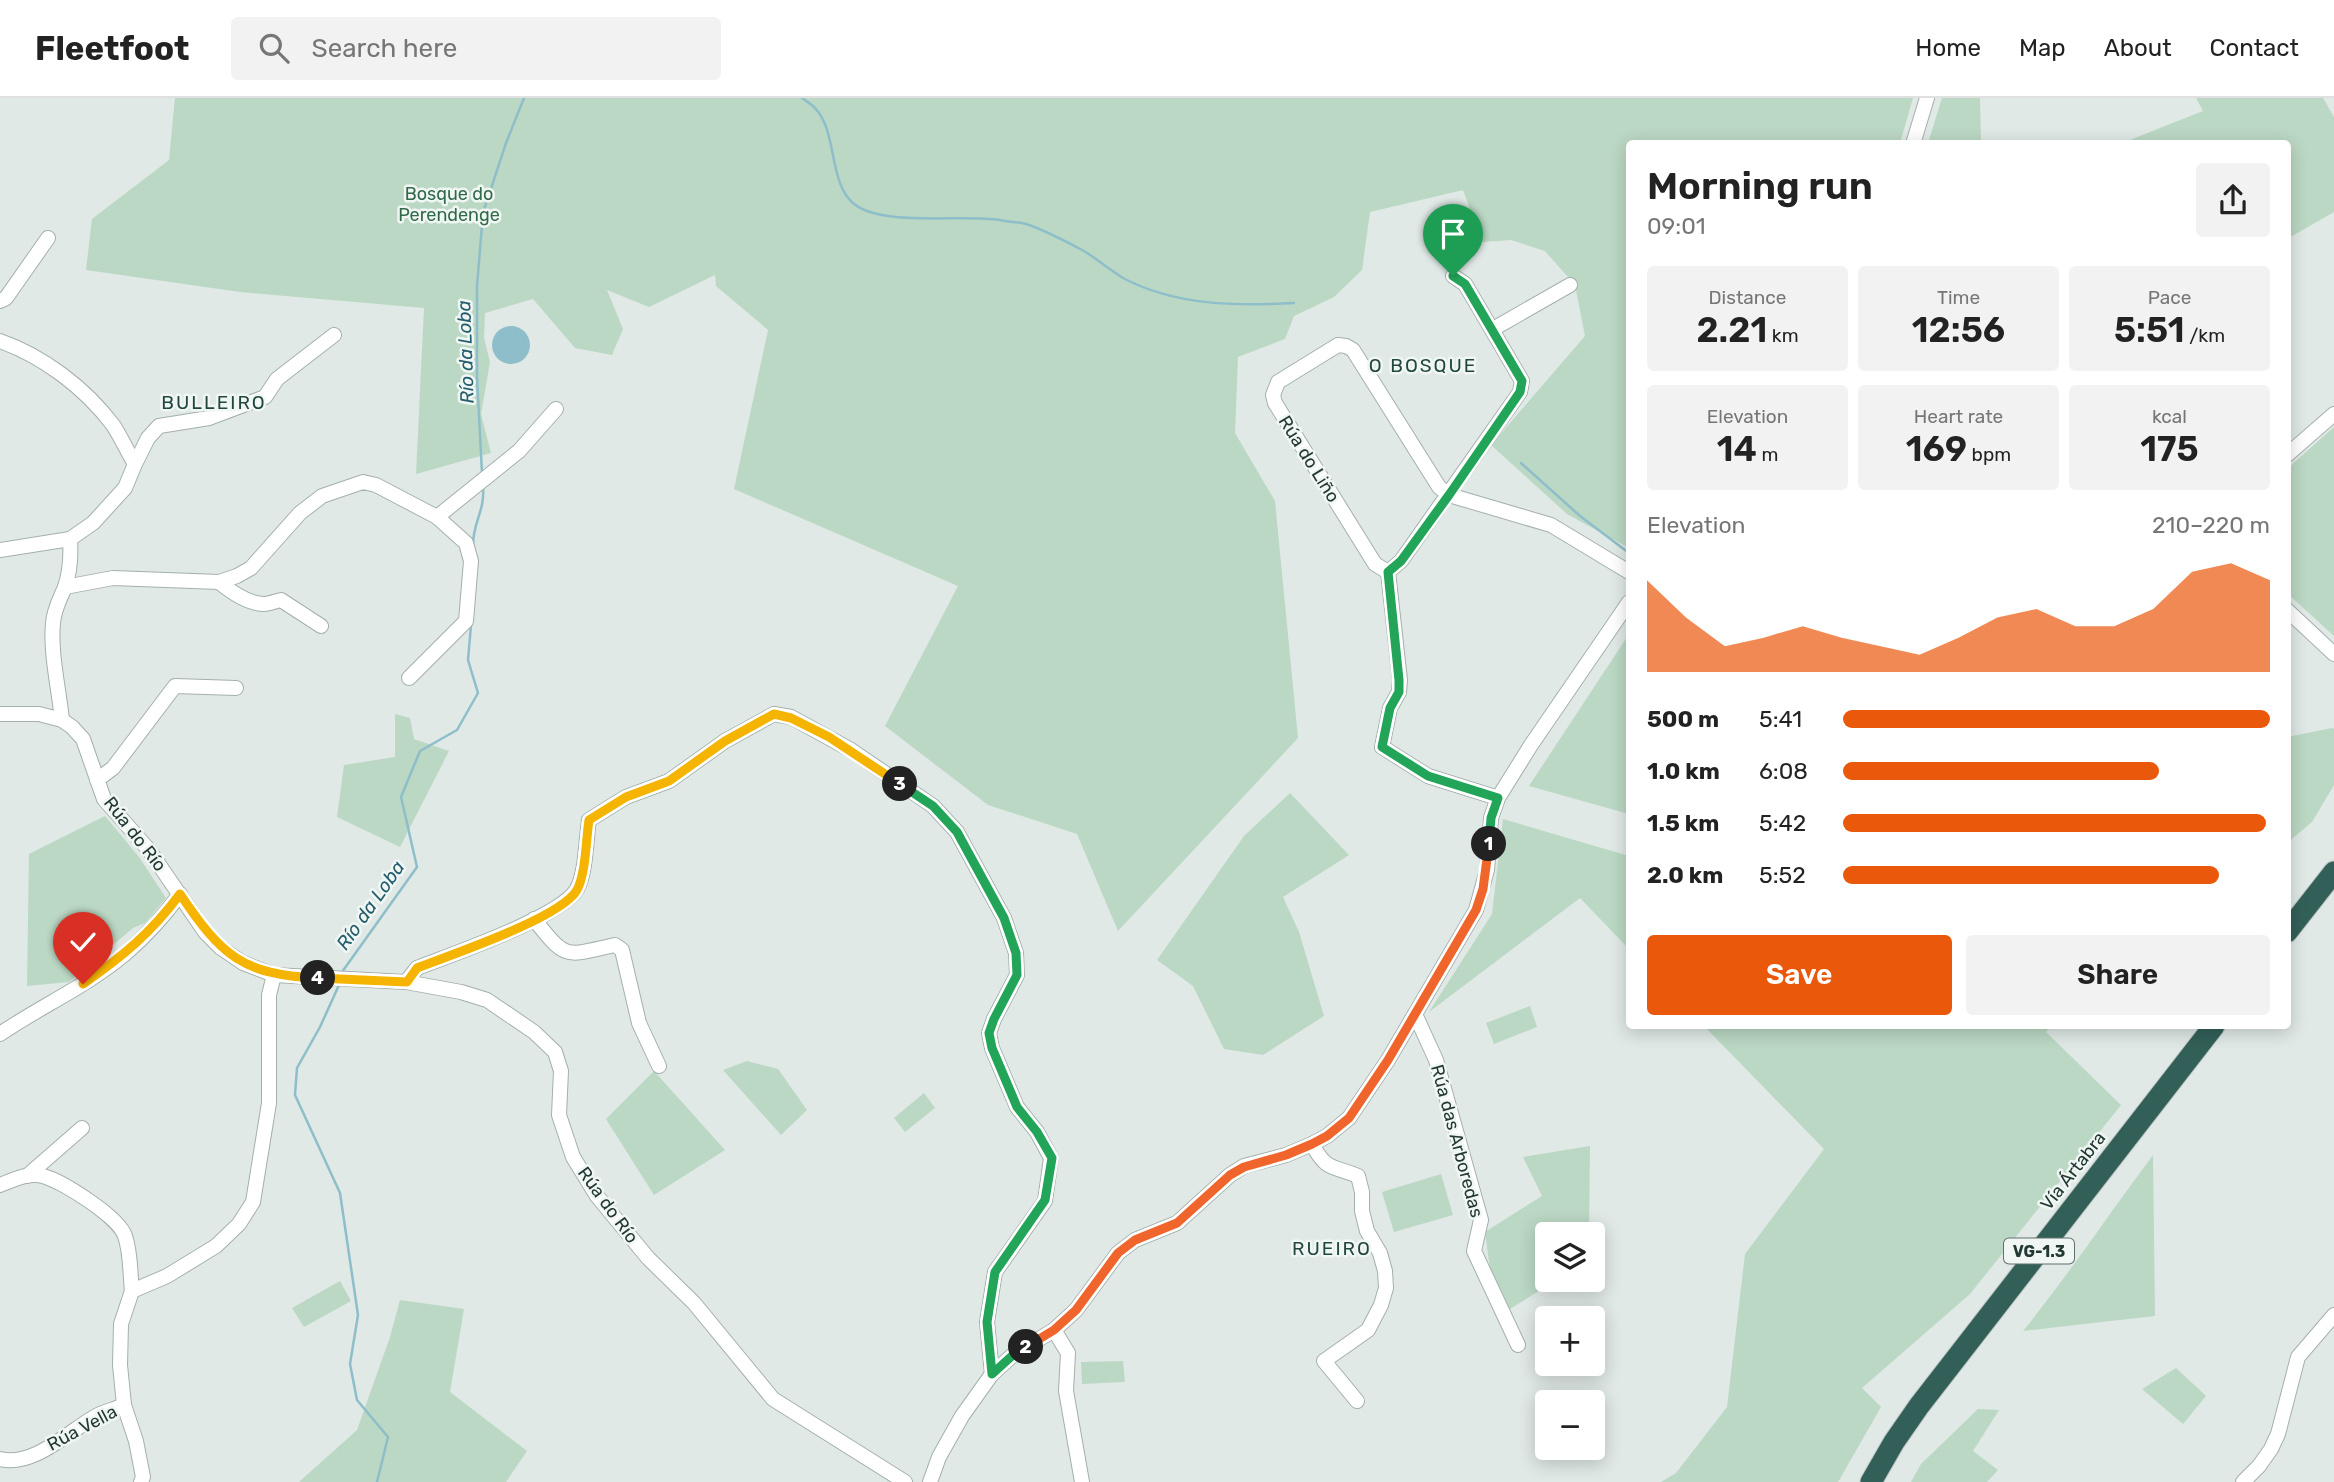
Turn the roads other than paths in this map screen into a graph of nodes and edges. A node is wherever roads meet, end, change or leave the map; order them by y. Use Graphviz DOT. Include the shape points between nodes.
graph roads {
  1 [pos="1927,98"];
  2 [pos="1914,140"];
  3 [pos="48,238"];
  4 [pos="1453,276"];
  5 [pos="1570,285"];
  6 [pos="0,301"];
  7 [pos="1493,330"];
  8 [pos="334,335"];
  9 [pos="0,341"];
  10 [pos="556,408"];
  11 [pos="2334,414"];
  12 [pos="2291,452"];
  13 [pos="135,464"];
  14 [pos="1449,495"];
  15 [pos="437,517"];
  16 [pos="70,539"];
  17 [pos="0,550"];
  18 [pos="1626,570"];
  19 [pos="1388,572"];
  20 [pos="219,582"];
  21 [pos="65,587"];
  22 [pos="1626,606"];
  23 [pos="2291,614"];
  24 [pos="321,626"];
  25 [pos="2334,654"];
  26 [pos="409,678"];
  27 [pos="236,688"];
  28 [pos="0,714"];
  29 [pos="62,720"];
  30 [pos="97,780"];
  31 [pos="1498,798"];
  32 [pos="2334,873"];
  33 [pos="180,894"];
  34 [pos="534,919"];
  35 [pos="2291,927"];
  36 [pos="274,975"];
  37 [pos="407,982"];
  38 [pos="1415,1014"];
  39 [pos="2212,1029"];
  40 [pos="0,1034"];
  41 [pos="659,1066"];
  42 [pos="82,1128"];
  43 [pos="1312,1144"];
  44 [pos="27,1176"];
  45 [pos="0,1185"];
  46 [pos="132,1291"];
  47 [pos="2334,1315"];
  48 [pos="1054,1330"];
  49 [pos="1518,1345"];
  50 [pos="992,1374"];
  51 [pos="1357,1401"];
  52 [pos="124,1405"];
  53 [pos="0,1459"];
  54 [pos="141,1482"];
  55 [pos="905,1482"];
  56 [pos="930,1482"];
  57 [pos="1082,1482"];
  58 [pos="1871,1482"];
  59 [pos="2243,1482"];
  1 -- 2 [label="street"];
  3 -- 6 [label="street"];
  4 -- 7 [label="street" via="1465,284"];
  5 -- 7 [label="street"];
  7 -- 14 [label="street" via="1522,381 1520,392"];
  8 -- 13 [label="street" via="277,379 265,397 209,418 159,426"];
  9 -- 13 [label="street" via="60,372 113,426"];
  10 -- 15 [label="street" via="519,451"];
  11 -- 12 [label="street"];
  13 -- 16 [label="street" via="125,488 93,523"];
  14 -- 18 [label="street" via="1552,524"];
  14 -- 19 [label="street"];
  14 -- 19 [label="street, Rúa do Liño" via="1439,487 1346,345 1338,345 1278,382 1275,403 1375,564"];
  15 -- 20 [label="street" via="363,482 322,496 300,513 251,568"];
  15 -- 26 [label="street" via="466,542 471,561 466,621"];
  16 -- 17 [label="street"];
  16 -- 21 [label="street"];
  19 -- 31 [label="street" via="1399,692 1390,708 1382,747 1428,776"];
  20 -- 21 [label="street" via="113,578"];
  20 -- 24 [label="street" via="253,601 281,600"];
  21 -- 29 [label="street" via="57,602 52,642"];
  22 -- 31 [label="street"];
  23 -- 25 [label="street"];
  27 -- 30 [label="street" via="175,686 113,768"];
  28 -- 29 [label="street" via="39,714"];
  29 -- 30 [label="street, Rúa do Río" via="83,739"];
  30 -- 33 [label="street, Rúa do Río" via="104,799 149,849"];
  31 -- 38 [label="street" via="1476,910"];
  32 -- 35 [label="highway"];
  33 -- 36 [label="street, Rúa do Río" via="221,948"];
  33 -- 40 [label="street" via="124,954"];
  34 -- 37 [label="street" via="417,968"];
  34 -- 41 [label="street" via="557,948 566,952 615,945 622,950 639,1023"];
  34 -- 50 [label="street" via="576,892 589,820 626,797 669,781 725,741 774,714 840,743 933,806 957,832 1004,918 1016,953 1017,975 989,1033 1017,1107 1052,1158 1045,1200 995,1272 987,1322"];
  36 -- 37 [label="street, Rúa do Río"];
  36 -- 46 [label="street" via="269,1103 253,1202 216,1246"];
  37 -- 55 [label="street, Rúa do Río" via="487,1000 555,1052 561,1071 559,1115 573,1157 597,1196 648,1258 695,1303 773,1399"];
  38 -- 43 [label="street" via="1349,1118"];
  38 -- 49 [label="street, Rúa das Arboredas" via="1436,1060 1481,1220 1474,1251"];
  39 -- 58 [label="highway, Vía Ártabra / VG-1.3" via="1919,1406"];
  42 -- 44 [label="street"];
  43 -- 48 [label="street" via="1244,1167 1219,1183 1177,1223 1135,1240 1118,1253 1076,1310"];
  43 -- 51 [label="street" via="1326,1165 1357,1176 1367,1231 1385,1271 1386,1288 1368,1330 1324,1361"];
  44 -- 45 [label="street"];
  44 -- 46 [label="street" via="42,1175 55,1182 104,1210 121,1227"];
  46 -- 52 [label="street" via="121,1324"];
  47 -- 59 [label="street" via="2298,1357 2274,1441"];
  48 -- 50 [label="street"];
  48 -- 57 [label="street" via="1068,1353 1066,1391"];
  50 -- 56 [label="street" via="962,1416"];
  52 -- 53 [label="street, Rúa Vella" via="98,1415 51,1446 25,1457"];
  52 -- 54 [label="street" via="136,1441"];
}
